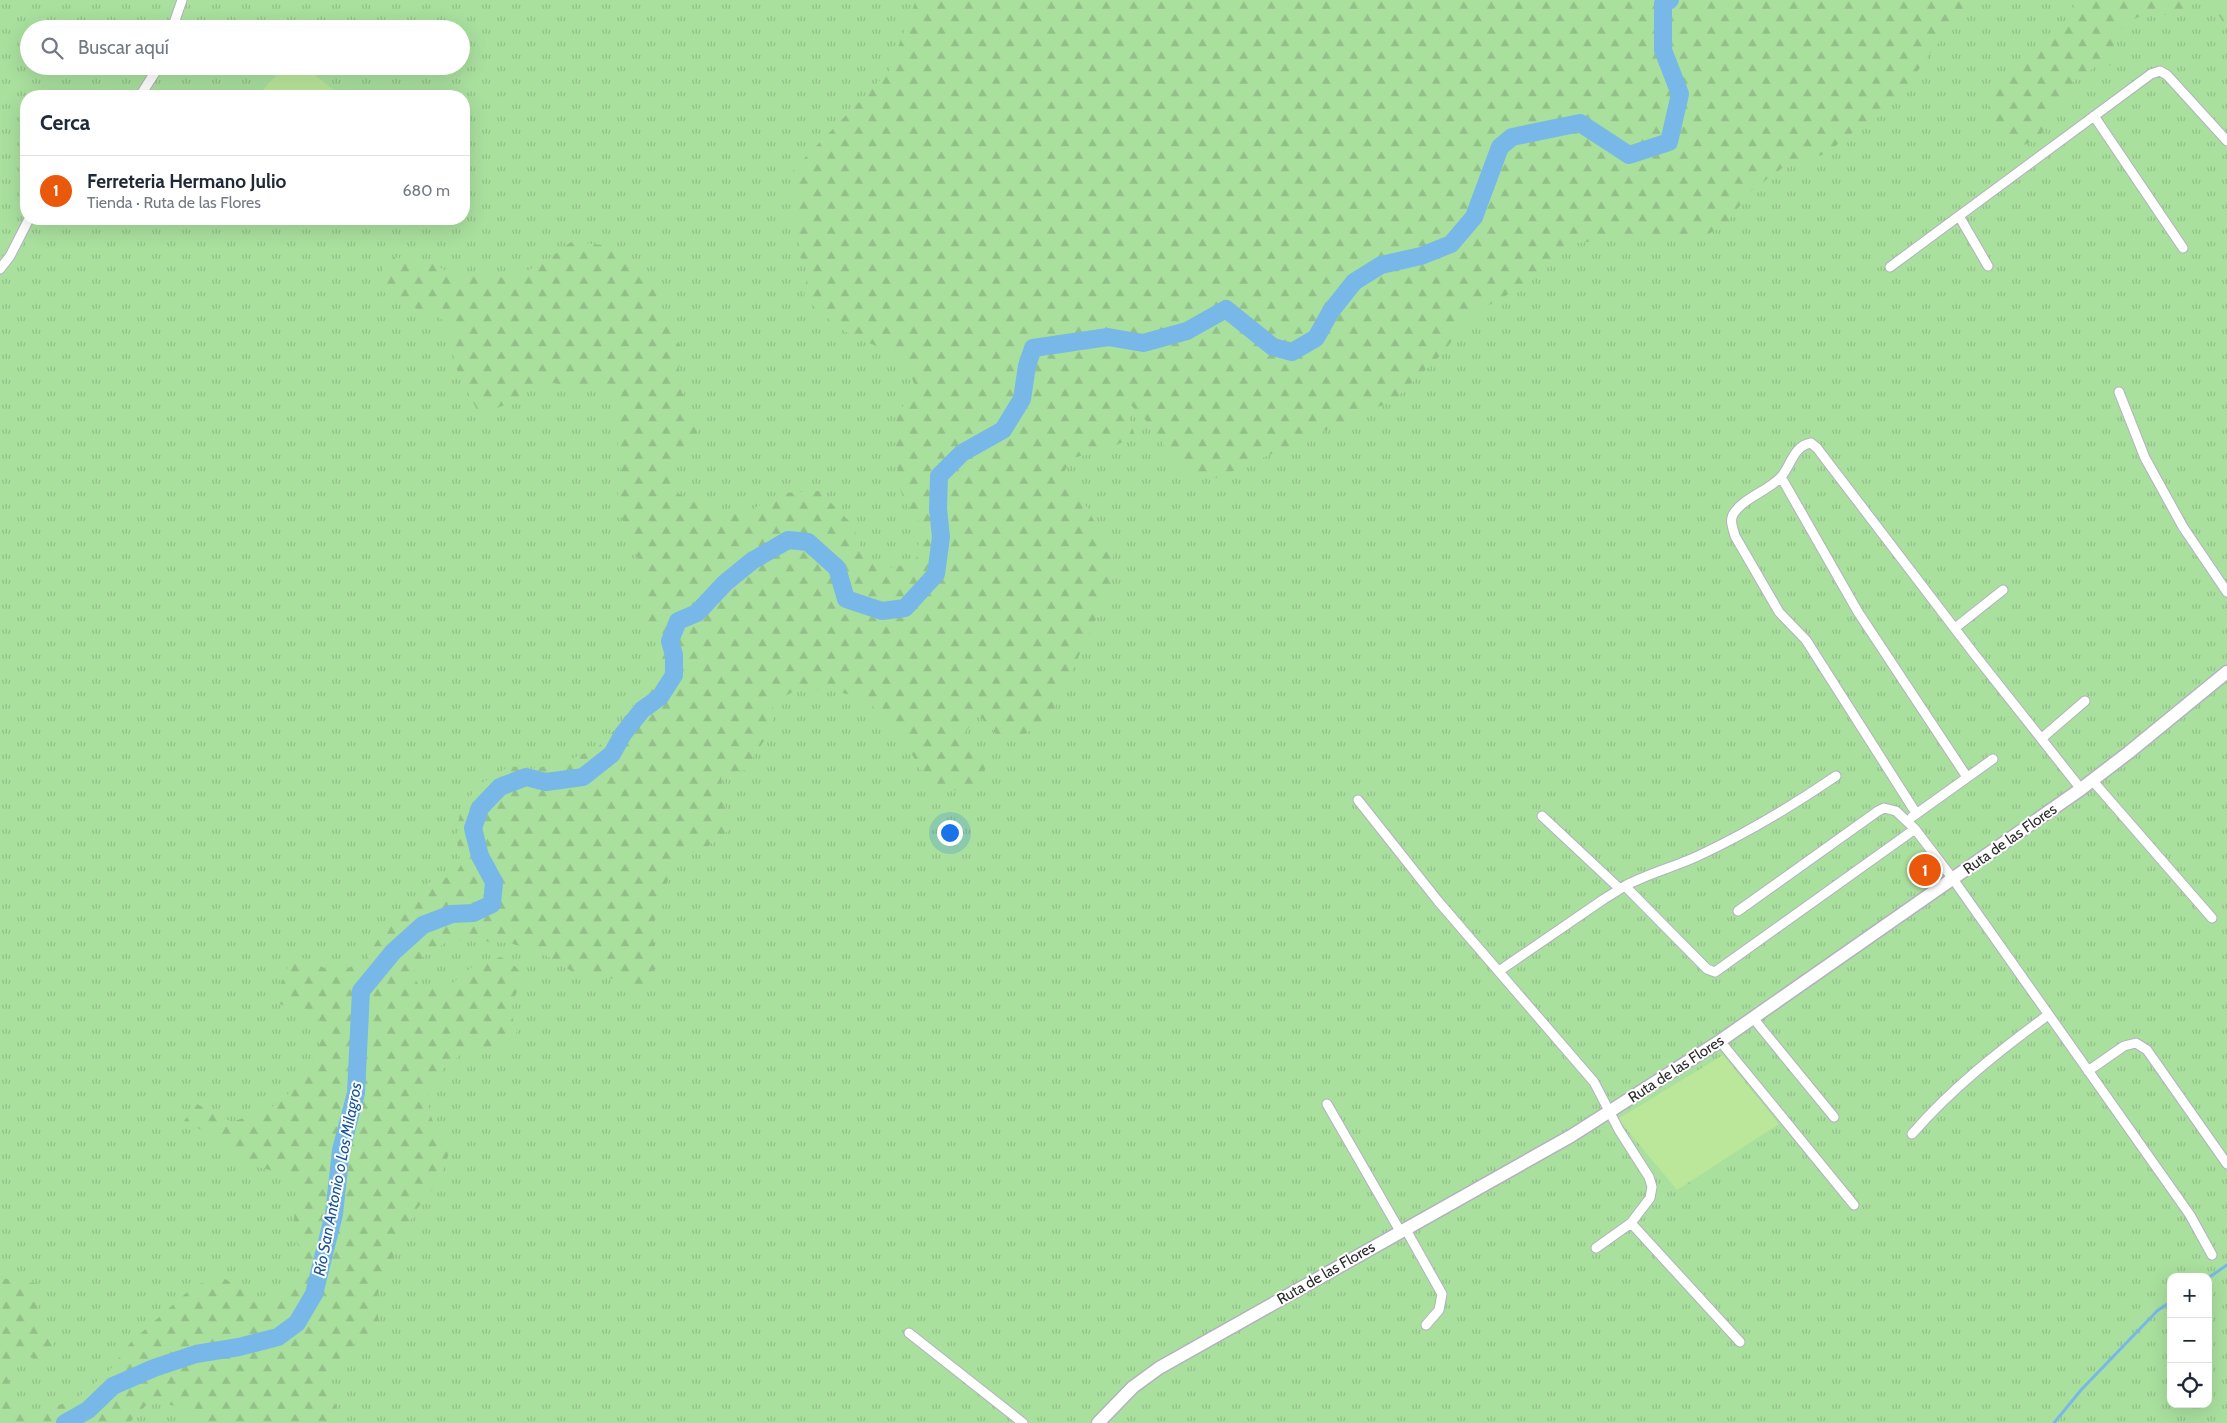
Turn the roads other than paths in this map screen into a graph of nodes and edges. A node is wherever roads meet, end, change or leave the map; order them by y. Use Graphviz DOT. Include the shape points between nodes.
graph roads {
  1 [pos="182,0"];
  2 [pos="175,20"];
  3 [pos="153,75"];
  4 [pos="144,90"];
  5 [pos="2094,116"];
  6 [pos="2227,141"];
  7 [pos="1959,216"];
  8 [pos="26,225"];
  9 [pos="2182,248"];
  10 [pos="1988,266"];
  11 [pos="1890,267"];
  12 [pos="0,269"];
  13 [pos="2119,392"];
  14 [pos="1781,477"];
  15 [pos="2003,590"];
  16 [pos="2227,592"];
  17 [pos="1954,628"];
  18 [pos="2226,673"];
  19 [pos="2085,702"];
  20 [pos="2042,738"];
  21 [pos="1993,759"];
  22 [pos="1836,776"];
  23 [pos="1967,777"];
  24 [pos="2092,780"];
  25 [pos="2081,789"];
  26 [pos="1358,800"];
  27 [pos="1916,813"];
  28 [pos="1542,816"];
  29 [pos="1909,822"];
  30 [pos="1915,829"];
  31 [pos="1953,879"];
  32 [pos="1623,887"];
  33 [pos="1738,911"];
  34 [pos="2212,918"];
  35 [pos="1499,971"];
  36 [pos="2048,1014"];
  37 [pos="1753,1018"];
  38 [pos="1720,1041"];
  39 [pos="2088,1072"];
  40 [pos="1327,1104"];
  41 [pos="1609,1112"];
  42 [pos="1834,1117"];
  43 [pos="1912,1134"];
  44 [pos="2227,1164"];
  45 [pos="1854,1205"];
  46 [pos="1631,1223"];
  47 [pos="1403,1230"];
  48 [pos="1596,1248"];
  49 [pos="2212,1254"];
  50 [pos="1426,1325"];
  51 [pos="909,1333"];
  52 [pos="1740,1342"];
  53 [pos="1023,1423"];
  54 [pos="1098,1423"];
  1 -- 2 [label="street"];
  3 -- 4 [label="street"];
  5 -- 6 [label="street" via="2151,74 2160,71 2168,75"];
  5 -- 7 [label="street"];
  5 -- 9 [label="street"];
  7 -- 10 [label="street"];
  7 -- 11 [label="street"];
  8 -- 12 [label="street"];
  13 -- 16 [label="street" via="2150,467 2183,527"];
  14 -- 17 [label="street" via="1804,444 1811,443 1817,448"];
  14 -- 23 [label="street" via="1858,612"];
  14 -- 27 [label="street" via="1733,514 1731,523 1736,536 1779,612 1806,640"];
  15 -- 17 [label="street"];
  17 -- 20 [label="street"];
  18 -- 24 [label="main road, Ruta de las Flores"];
  19 -- 20 [label="street"];
  20 -- 25 [label="street"];
  21 -- 23 [label="street"];
  22 -- 32 [label="street" via="1776,816 1726,843"];
  23 -- 27 [label="street"];
  24 -- 25 [label="main road, Ruta de las Flores"];
  24 -- 34 [label="street"];
  25 -- 31 [label="main road, Ruta de las Flores"];
  26 -- 35 [label="street" via="1438,901"];
  27 -- 29 [label="street"];
  28 -- 32 [label="street"];
  29 -- 30 [label="street"];
  29 -- 33 [label="street" via="1891,808 1878,811"];
  30 -- 31 [label="street"];
  30 -- 32 [label="street" via="1715,972 1707,969"];
  31 -- 36 [label="street"];
  31 -- 37 [label="main road, Ruta de las Flores"];
  32 -- 35 [label="street"];
  35 -- 41 [label="street" via="1594,1082"];
  36 -- 39 [label="street"];
  36 -- 43 [label="street" via="1990,1058 1935,1107"];
  37 -- 38 [label="main road, Ruta de las Flores"];
  37 -- 42 [label="street"];
  38 -- 41 [label="main road, Ruta de las Flores"];
  38 -- 45 [label="street"];
  39 -- 44 [label="street" via="2124,1046 2136,1043 2147,1050"];
  39 -- 49 [label="street" via="2190,1215"];
  40 -- 47 [label="street"];
  41 -- 46 [label="street" via="1650,1176 1650,1198"];
  41 -- 47 [label="main road, Ruta de las Flores"];
  46 -- 48 [label="street"];
  46 -- 52 [label="street"];
  47 -- 50 [label="street" via="1442,1294 1439,1310"];
  47 -- 54 [label="main road, Ruta de las Flores" via="1159,1368 1133,1387"];
  51 -- 53 [label="street"];
}
